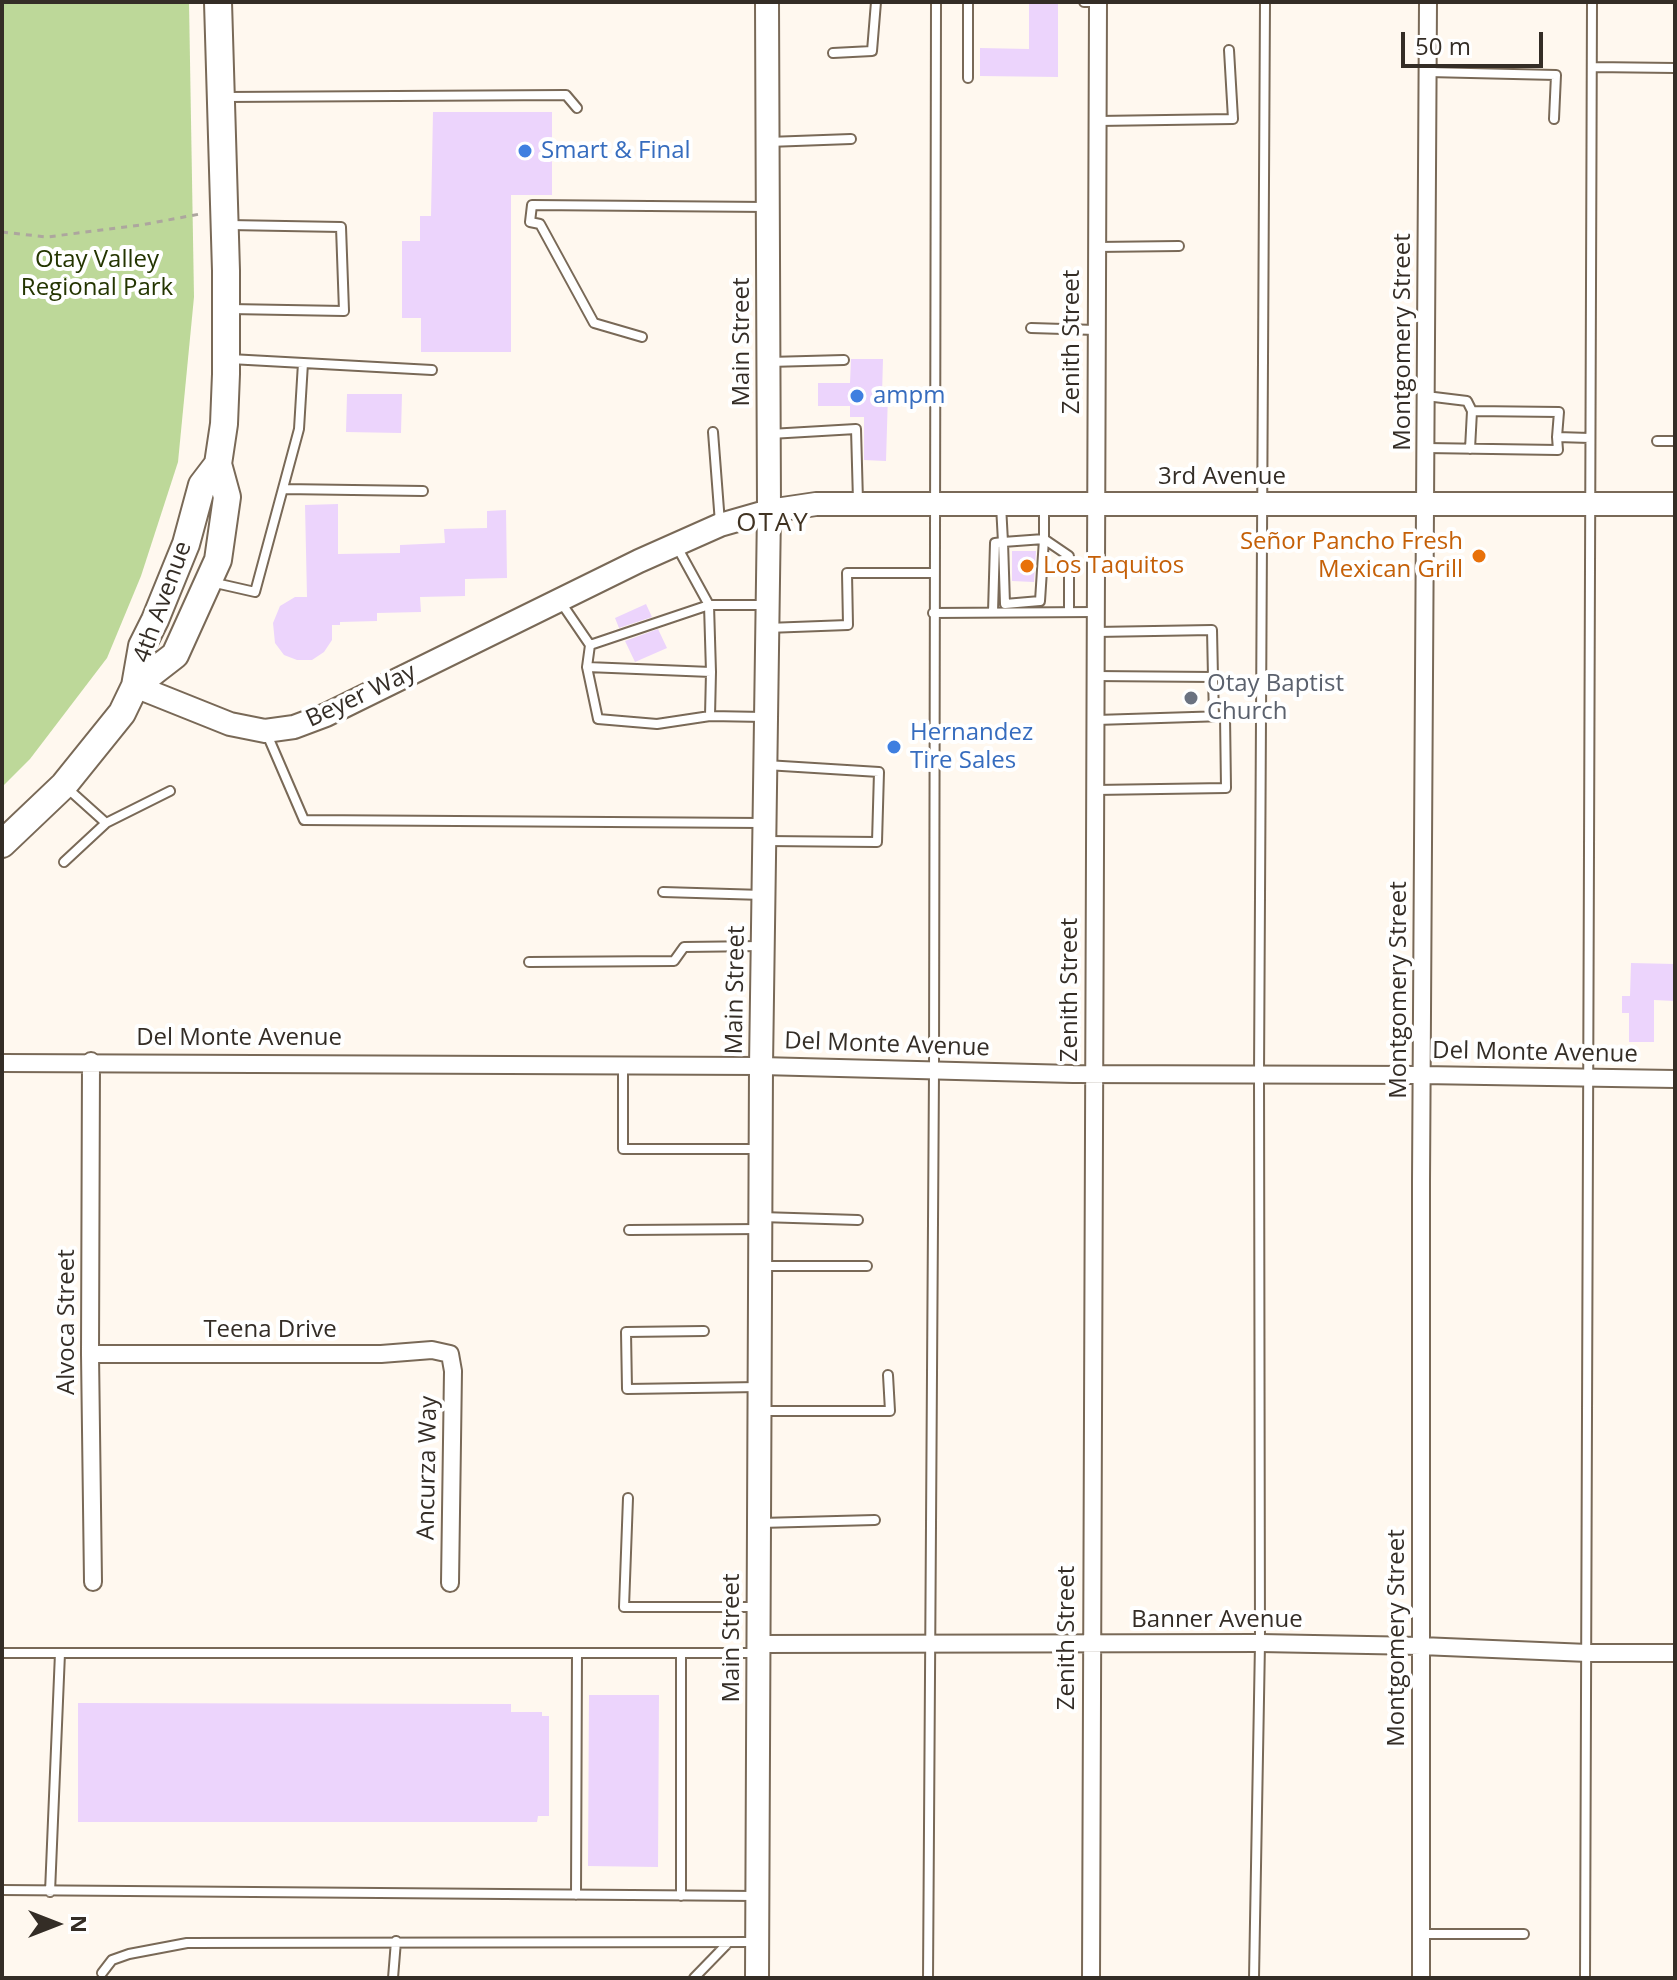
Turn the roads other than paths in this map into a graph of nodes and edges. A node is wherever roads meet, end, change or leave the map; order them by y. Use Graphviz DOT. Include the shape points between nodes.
graph roads {
  1 [pos="218,2"];
  2 [pos="767,2"];
  3 [pos="876,2"];
  4 [pos="936,2"];
  5 [pos="968,2"];
  6 [pos="1084,2"];
  7 [pos="1098,2"];
  8 [pos="1265,2"];
  9 [pos="1428,2"];
  10 [pos="1592,2"];
  11 [pos="1229,50"];
  12 [pos="833,53"];
  13 [pos="1592,67"];
  14 [pos="1675,68"];
  15 [pos="1427,72"];
  16 [pos="968,78"];
  17 [pos="221,98"];
  18 [pos="577,108"];
  19 [pos="1554,119"];
  20 [pos="1097,121"];
  21 [pos="851,139"];
  22 [pos="767,142"];
  23 [pos="768,207"];
  24 [pos="223,217"];
  25 [pos="1179,246"];
  26 [pos="1096,247"];
  27 [pos="226,309"];
  28 [pos="1031,328"];
  29 [pos="1096,330"];
  30 [pos="642,337"];
  31 [pos="226,359"];
  32 [pos="844,360"];
  33 [pos="768,362"];
  34 [pos="303,363"];
  35 [pos="432,370"];
  36 [pos="1426,396"];
  37 [pos="1472,411"];
  38 [pos="713,432"];
  39 [pos="769,434"];
  40 [pos="1557,437"];
  41 [pos="1590,438"];
  42 [pos="1657,441"];
  43 [pos="1675,441"];
  44 [pos="1426,448"];
  45 [pos="1470,449"];
  46 [pos="218,464"];
  47 [pos="283,489"];
  48 [pos="423,491"];
  49 [pos="934,503"];
  50 [pos="1001,503"];
  51 [pos="1044,503"];
  52 [pos="1096,503"];
  53 [pos="1261,503"];
  54 [pos="1426,503"];
  55 [pos="858,504"];
  56 [pos="1590,504"];
  57 [pos="1675,504"];
  58 [pos="769,511"];
  59 [pos="720,525"];
  60 [pos="1044,539"];
  61 [pos="1003,542"];
  62 [pos="676,544"];
  63 [pos="933,573"];
  64 [pos="208,581"];
  65 [pos="559,600"];
  66 [pos="709,605"];
  67 [pos="993,612"];
  68 [pos="1069,612"];
  69 [pos="1095,612"];
  70 [pos="933,613"];
  71 [pos="768,617"];
  72 [pos="1095,632"];
  73 [pos="590,645"];
  74 [pos="587,667"];
  75 [pos="711,672"];
  76 [pos="1095,676"];
  77 [pos="1213,677"];
  78 [pos="135,686"];
  79 [pos="710,716"];
  80 [pos="766,717"];
  81 [pos="1214,717"];
  82 [pos="1095,720"];
  83 [pos="265,731"];
  84 [pos="766,765"];
  85 [pos="64,785"];
  86 [pos="1095,790"];
  87 [pos="170,791"];
  88 [pos="106,823"];
  89 [pos="765,832"];
  90 [pos="2,844"];
  91 [pos="64,862"];
  92 [pos="663,892"];
  93 [pos="764,895"];
  94 [pos="763,946"];
  95 [pos="529,962"];
  96 [pos="91,1061"];
  97 [pos="2,1063"];
  98 [pos="623,1065"];
  99 [pos="761,1066"];
  100 [pos="934,1071"];
  101 [pos="1094,1074"];
  102 [pos="1259,1075"];
  103 [pos="1422,1075"];
  104 [pos="1588,1079"];
  105 [pos="1675,1079"];
  106 [pos="761,1149"];
  107 [pos="858,1220"];
  108 [pos="761,1223"];
  109 [pos="629,1230"];
  110 [pos="760,1266"];
  111 [pos="867,1266"];
  112 [pos="704,1331"];
  113 [pos="90,1354"];
  114 [pos="450,1354"];
  115 [pos="888,1375"];
  116 [pos="760,1387"];
  117 [pos="760,1411"];
  118 [pos="628,1498"];
  119 [pos="875,1520"];
  120 [pos="759,1523"];
  121 [pos="93,1582"];
  122 [pos="450,1583"];
  123 [pos="758,1607"];
  124 [pos="930,1642"];
  125 [pos="1260,1643"];
  126 [pos="1090,1644"];
  127 [pos="1421,1646"];
  128 [pos="758,1649"];
  129 [pos="2,1653"];
  130 [pos="60,1653"];
  131 [pos="577,1653"];
  132 [pos="681,1653"];
  133 [pos="1588,1653"];
  134 [pos="1675,1653"];
  135 [pos="2,1890"];
  136 [pos="50,1892"];
  137 [pos="576,1895"];
  138 [pos="681,1896"];
  139 [pos="757,1896"];
  140 [pos="1421,1934"];
  141 [pos="1524,1934"];
  142 [pos="396,1941"];
  143 [pos="757,1942"];
  144 [pos="728,1943"];
  145 [pos="102,1973"];
  146 [pos="393,1978"];
  147 [pos="694,1978"];
  148 [pos="757,1978"];
  149 [pos="928,1978"];
  150 [pos="1091,1978"];
  151 [pos="1254,1978"];
  152 [pos="1421,1978"];
  153 [pos="1585,1978"];
  1 -- 17 [label="main road, 4th Avenue"];
  2 -- 22 [label="main road, Main Street"];
  3 -- 12 [label="lane" via="872,51"];
  4 -- 49 [label="lane"];
  5 -- 16 [label="lane"];
  6 -- 7 [label="lane"];
  7 -- 20 [label="street, Zenith Street"];
  8 -- 53 [label="lane"];
  9 -- 15 [label="street, Montgomery Street"];
  10 -- 13 [label="lane"];
  11 -- 20 [label="lane" via="1233,119"];
  13 -- 14 [label="lane"];
  13 -- 41 [label="lane"];
  15 -- 19 [label="lane" via="1556,75"];
  15 -- 36 [label="street, Montgomery Street"];
  17 -- 18 [label="lane" via="566,95"];
  17 -- 24 [label="main road, 4th Avenue"];
  20 -- 26 [label="street, Zenith Street"];
  21 -- 22 [label="lane"];
  22 -- 23 [label="main road, Main Street"];
  23 -- 30 [label="lane" via="532,205 530,222 540,224 594,323"];
  23 -- 33 [label="main road, Main Street"];
  24 -- 27 [label="main road, 4th Avenue"];
  24 -- 27 [label="lane" via="341,227 344,311"];
  25 -- 26 [label="lane"];
  26 -- 29 [label="street, Zenith Street"];
  27 -- 31 [label="main road, 4th Avenue"];
  28 -- 29 [label="lane"];
  29 -- 52 [label="street, Zenith Street"];
  31 -- 34 [label="lane"];
  31 -- 46 [label="main road, 4th Avenue"];
  32 -- 33 [label="lane"];
  33 -- 39 [label="main road, Main Street"];
  34 -- 35 [label="lane"];
  34 -- 47 [label="lane" via="299,429"];
  36 -- 37 [label="lane" via="1467,401"];
  36 -- 44 [label="street, Montgomery Street"];
  37 -- 40 [label="lane" via="1559,412"];
  37 -- 45 [label="lane"];
  38 -- 59 [label="lane"];
  39 -- 55 [label="lane" via="856,429"];
  39 -- 58 [label="main road, Main Street"];
  40 -- 41 [label="lane"];
  40 -- 45 [label="lane" via="1558,450"];
  41 -- 56 [label="lane"];
  42 -- 43 [label="lane"];
  44 -- 45 [label="lane"];
  44 -- 54 [label="street, Montgomery Street"];
  46 -- 64 [label="main road, 4th Avenue" via="227,497 218,560"];
  46 -- 78 [label="main road, 4th Avenue" via="202,485 186,544 142,646"];
  47 -- 48 [label="lane"];
  47 -- 64 [label="lane" via="255,592"];
  49 -- 50 [label="main road, 3rd Avenue"];
  49 -- 55 [label="main road, 3rd Avenue"];
  49 -- 63 [label="lane"];
  50 -- 51 [label="main road, 3rd Avenue"];
  50 -- 61 [label="lane"];
  51 -- 52 [label="main road, 3rd Avenue"];
  51 -- 60 [label="lane"];
  52 -- 53 [label="main road, 3rd Avenue"];
  52 -- 69 [label="street, Zenith Street"];
  53 -- 54 [label="main road, 3rd Avenue"];
  53 -- 102 [label="lane"];
  54 -- 56 [label="main road, 3rd Avenue"];
  54 -- 103 [label="street, Montgomery Street"];
  55 -- 58 [label="main road, 3rd Avenue"];
  56 -- 57 [label="main road, 3rd Avenue"];
  56 -- 104 [label="lane"];
  58 -- 59 [label="main road, Beyer Way"];
  58 -- 71 [label="main road, Main Street"];
  59 -- 62 [label="main road, Beyer Way"];
  60 -- 61 [label="lane"];
  60 -- 61 [label="lane" via="1040,601 1005,604"];
  60 -- 68 [label="lane" via="1069,556"];
  61 -- 67 [label="lane" via="995,543"];
  62 -- 65 [label="main road, Beyer Way"];
  62 -- 66 [label="lane"];
  63 -- 70 [label="lane"];
  63 -- 71 [label="lane" via="847,573 848,625"];
  64 -- 78 [label="main road, 4th Avenue" via="175,655"];
  65 -- 73 [label="lane"];
  65 -- 83 [label="main road, Beyer Way" via="326,715"];
  66 -- 71 [label="lane"];
  66 -- 73 [label="lane"];
  66 -- 75 [label="lane"];
  67 -- 68 [label="lane"];
  67 -- 70 [label="lane"];
  68 -- 69 [label="lane"];
  69 -- 72 [label="street, Zenith Street"];
  70 -- 100 [label="lane"];
  71 -- 80 [label="main road, Main Street"];
  72 -- 76 [label="street, Zenith Street"];
  72 -- 77 [label="lane" via="1212,630"];
  73 -- 74 [label="lane"];
  74 -- 75 [label="lane"];
  74 -- 79 [label="lane" via="598,719 657,724"];
  75 -- 79 [label="lane"];
  76 -- 77 [label="lane"];
  76 -- 82 [label="street, Zenith Street"];
  77 -- 81 [label="lane"];
  78 -- 83 [label="main road, Beyer Way" via="230,724"];
  78 -- 85 [label="main road" via="122,713"];
  79 -- 80 [label="lane"];
  80 -- 84 [label="main road, Main Street"];
  81 -- 82 [label="lane"];
  81 -- 86 [label="lane" via="1225,716 1226,788"];
  82 -- 86 [label="street, Zenith Street"];
  83 -- 89 [label="lane" via="304,820"];
  84 -- 89 [label="main road, Main Street"];
  84 -- 89 [label="lane" via="879,772 877,842"];
  85 -- 88 [label="lane"];
  85 -- 90 [label="main road"];
  86 -- 101 [label="street, Zenith Street"];
  87 -- 88 [label="lane"];
  88 -- 91 [label="lane"];
  89 -- 93 [label="main road, Main Street"];
  92 -- 93 [label="lane"];
  93 -- 94 [label="main road, Main Street"];
  94 -- 95 [label="lane" via="684,947 674,961"];
  94 -- 99 [label="main road, Main Street"];
  96 -- 97 [label="street, Del Monte Avenue"];
  96 -- 98 [label="street, Del Monte Avenue"];
  96 -- 113 [label="street, Alvoca Street"];
  98 -- 99 [label="street, Del Monte Avenue"];
  98 -- 106 [label="lane" via="623,1149"];
  99 -- 100 [label="street, Del Monte Avenue"];
  99 -- 106 [label="main road, Main Street"];
  100 -- 101 [label="street, Del Monte Avenue"];
  100 -- 124 [label="lane"];
  101 -- 102 [label="street, Del Monte Avenue"];
  101 -- 126 [label="street, Zenith Street"];
  102 -- 103 [label="street, Del Monte Avenue"];
  102 -- 125 [label="lane"];
  103 -- 104 [label="street, Del Monte Avenue"];
  103 -- 127 [label="street, Montgomery Street"];
  104 -- 105 [label="street, Del Monte Avenue"];
  104 -- 133 [label="lane"];
  106 -- 108 [label="main road, Main Street"];
  107 -- 108 [label="lane"];
  108 -- 109 [label="lane"];
  108 -- 110 [label="main road, Main Street"];
  110 -- 111 [label="lane"];
  110 -- 116 [label="main road, Main Street"];
  112 -- 116 [label="lane" via="626,1332 627,1389"];
  113 -- 114 [label="street, Teena Drive"];
  113 -- 121 [label="street, Alvoca Street"];
  114 -- 122 [label="street, Ancurza Way"];
  115 -- 117 [label="lane" via="890,1411"];
  116 -- 117 [label="main road, Main Street"];
  117 -- 120 [label="main road, Main Street"];
  118 -- 123 [label="lane" via="624,1607"];
  119 -- 120 [label="lane"];
  120 -- 123 [label="main road, Main Street"];
  123 -- 128 [label="main road, Main Street"];
  124 -- 126 [label="street, Banner Avenue"];
  124 -- 128 [label="street, Banner Avenue"];
  124 -- 149 [label="lane"];
  125 -- 126 [label="street, Banner Avenue"];
  125 -- 127 [label="street, Banner Avenue"];
  125 -- 151 [label="lane"];
  126 -- 150 [label="street, Zenith Street"];
  127 -- 133 [label="street, Banner Avenue"];
  127 -- 140 [label="street, Montgomery Street"];
  128 -- 132 [label="lane"];
  128 -- 139 [label="main road, Main Street"];
  129 -- 130 [label="lane"];
  130 -- 131 [label="lane"];
  130 -- 136 [label="lane"];
  131 -- 132 [label="lane"];
  131 -- 137 [label="lane"];
  132 -- 138 [label="lane"];
  133 -- 134 [label="street, Banner Avenue"];
  133 -- 153 [label="lane"];
  135 -- 136 [label="lane"];
  136 -- 137 [label="lane"];
  137 -- 138 [label="lane"];
  138 -- 139 [label="lane"];
  139 -- 143 [label="main road, Main Street"];
  140 -- 141 [label="lane"];
  140 -- 152 [label="street, Montgomery Street"];
  142 -- 144 [label="lane"];
  142 -- 145 [label="lane" via="187,1943 112,1960"];
  142 -- 146 [label="lane"];
  143 -- 144 [label="lane"];
  143 -- 148 [label="main road, Main Street"];
  144 -- 147 [label="lane"];
}
